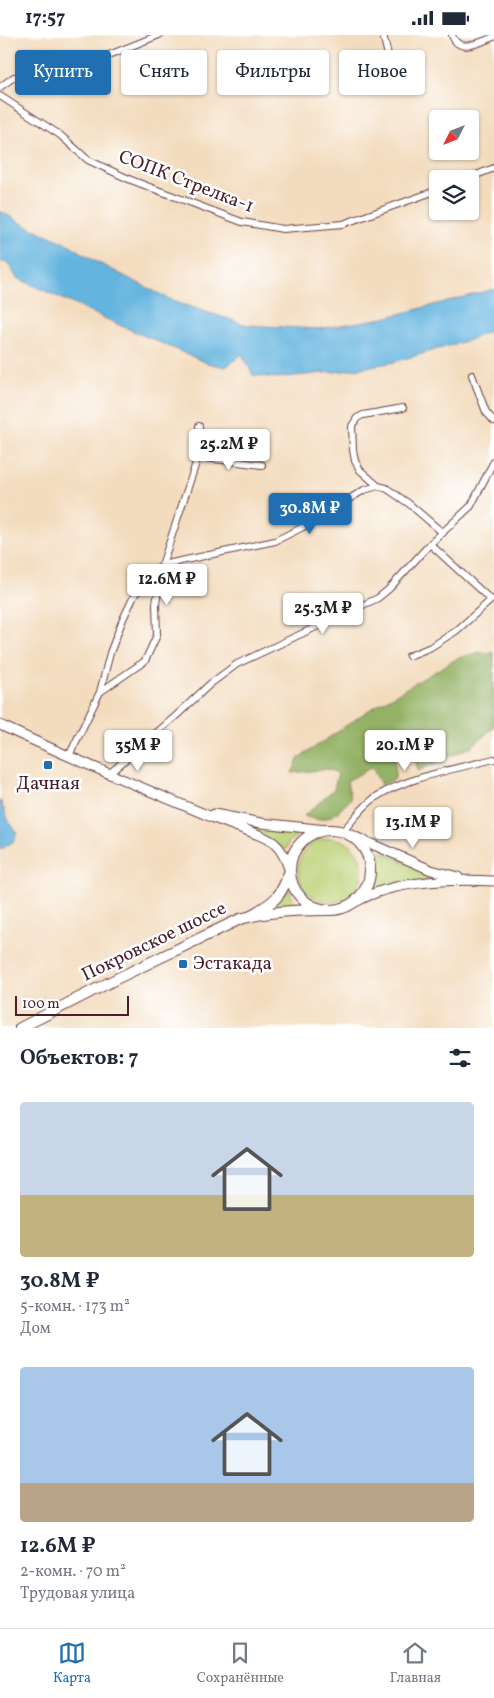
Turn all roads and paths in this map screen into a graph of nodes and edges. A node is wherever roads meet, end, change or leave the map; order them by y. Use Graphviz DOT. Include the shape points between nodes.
graph roads {
  1 [pos="159,35"];
  2 [pos="383,35"];
  3 [pos="452,35"];
  4 [pos="494,37"];
  5 [pos="387,50"];
  6 [pos="0,87"];
  7 [pos="0,96"];
  8 [pos="494,168"];
  9 [pos="479,174"];
  10 [pos="429,193"];
  11 [pos="472,375"];
  12 [pos="403,408"];
  13 [pos="494,421"];
  14 [pos="199,426"];
  15 [pos="198,457"];
  16 [pos="494,461"];
  17 [pos="262,465"];
  18 [pos="494,476"];
  19 [pos="486,479"];
  20 [pos="378,486"];
  21 [pos="443,533"];
  22 [pos="430,544"];
  23 [pos="162,565"];
  24 [pos="493,600"];
  25 [pos="409,656"];
  26 [pos="100,692"];
  27 [pos="0,725"];
  28 [pos="69,756"];
  29 [pos="494,759"];
  30 [pos="110,773"];
  31 [pos="197,811"];
  32 [pos="326,830"];
  33 [pos="347,833"];
  34 [pos="289,871"];
  35 [pos="471,880"];
  36 [pos="494,881"];
  37 [pos="347,906"];
  38 [pos="325,909"];
  39 [pos="250,916"];
  40 [pos="20,1028"];
  1 -- 6 [label="street" via="99,59 51,73 14,77"];
  2 -- 5 [label="street"];
  3 -- 4 [label="street" via="459,46 466,47"];
  7 -- 10 [label="street, СОПК Стрелка-1" via="60,135 88,160 242,222 283,229 343,224"];
  8 -- 9 [label="street"];
  11 -- 13 [label="street" via="486,412"];
  12 -- 20 [label="street" via="363,415 353,421 355,461 366,477"];
  14 -- 15 [label="street"];
  15 -- 17 [label="street"];
  15 -- 23 [label="street"];
  16 -- 19 [label="street"];
  18 -- 19 [label="street"];
  19 -- 21 [label="street" via="471,506"];
  20 -- 21 [label="street" via="408,503"];
  20 -- 23 [label="street" via="364,490 274,541"];
  21 -- 22 [label="street"];
  22 -- 24 [label="street"];
  22 -- 30 [label="street" via="378,598 236,665"];
  23 -- 26 [label="street" via="135,594 110,653"];
  23 -- 26 [label="street" via="156,604 158,635 145,661"];
  24 -- 25 [label="street" via="431,647"];
  26 -- 28 [label="street"];
  27 -- 28 [label="main road"];
  28 -- 30 [label="main road"];
  29 -- 33 [label="street" via="392,789 372,801"];
  30 -- 31 [label="main road"];
  31 -- 32 [label="main road" via="261,823"];
  31 -- 34 [label="main road" via="273,843 286,859"];
  32 -- 33 [label="main road"];
  32 -- 34 [label="main road" via="314,833 296,848"];
  33 -- 35 [label="main road" via="431,870"];
  33 -- 37 [label="main road" via="366,850 371,871 364,892"];
  34 -- 38 [label="main road" via="294,888 301,897"];
  34 -- 39 [label="main road, Покровское шоссе" via="279,897"];
  35 -- 36 [label="main road"];
  35 -- 37 [label="main road" via="397,887 374,893"];
  37 -- 38 [label="main road"];
  38 -- 39 [label="main road, Покровское шоссе"];
  39 -- 40 [label="main road, Покровское шоссе"];
}
